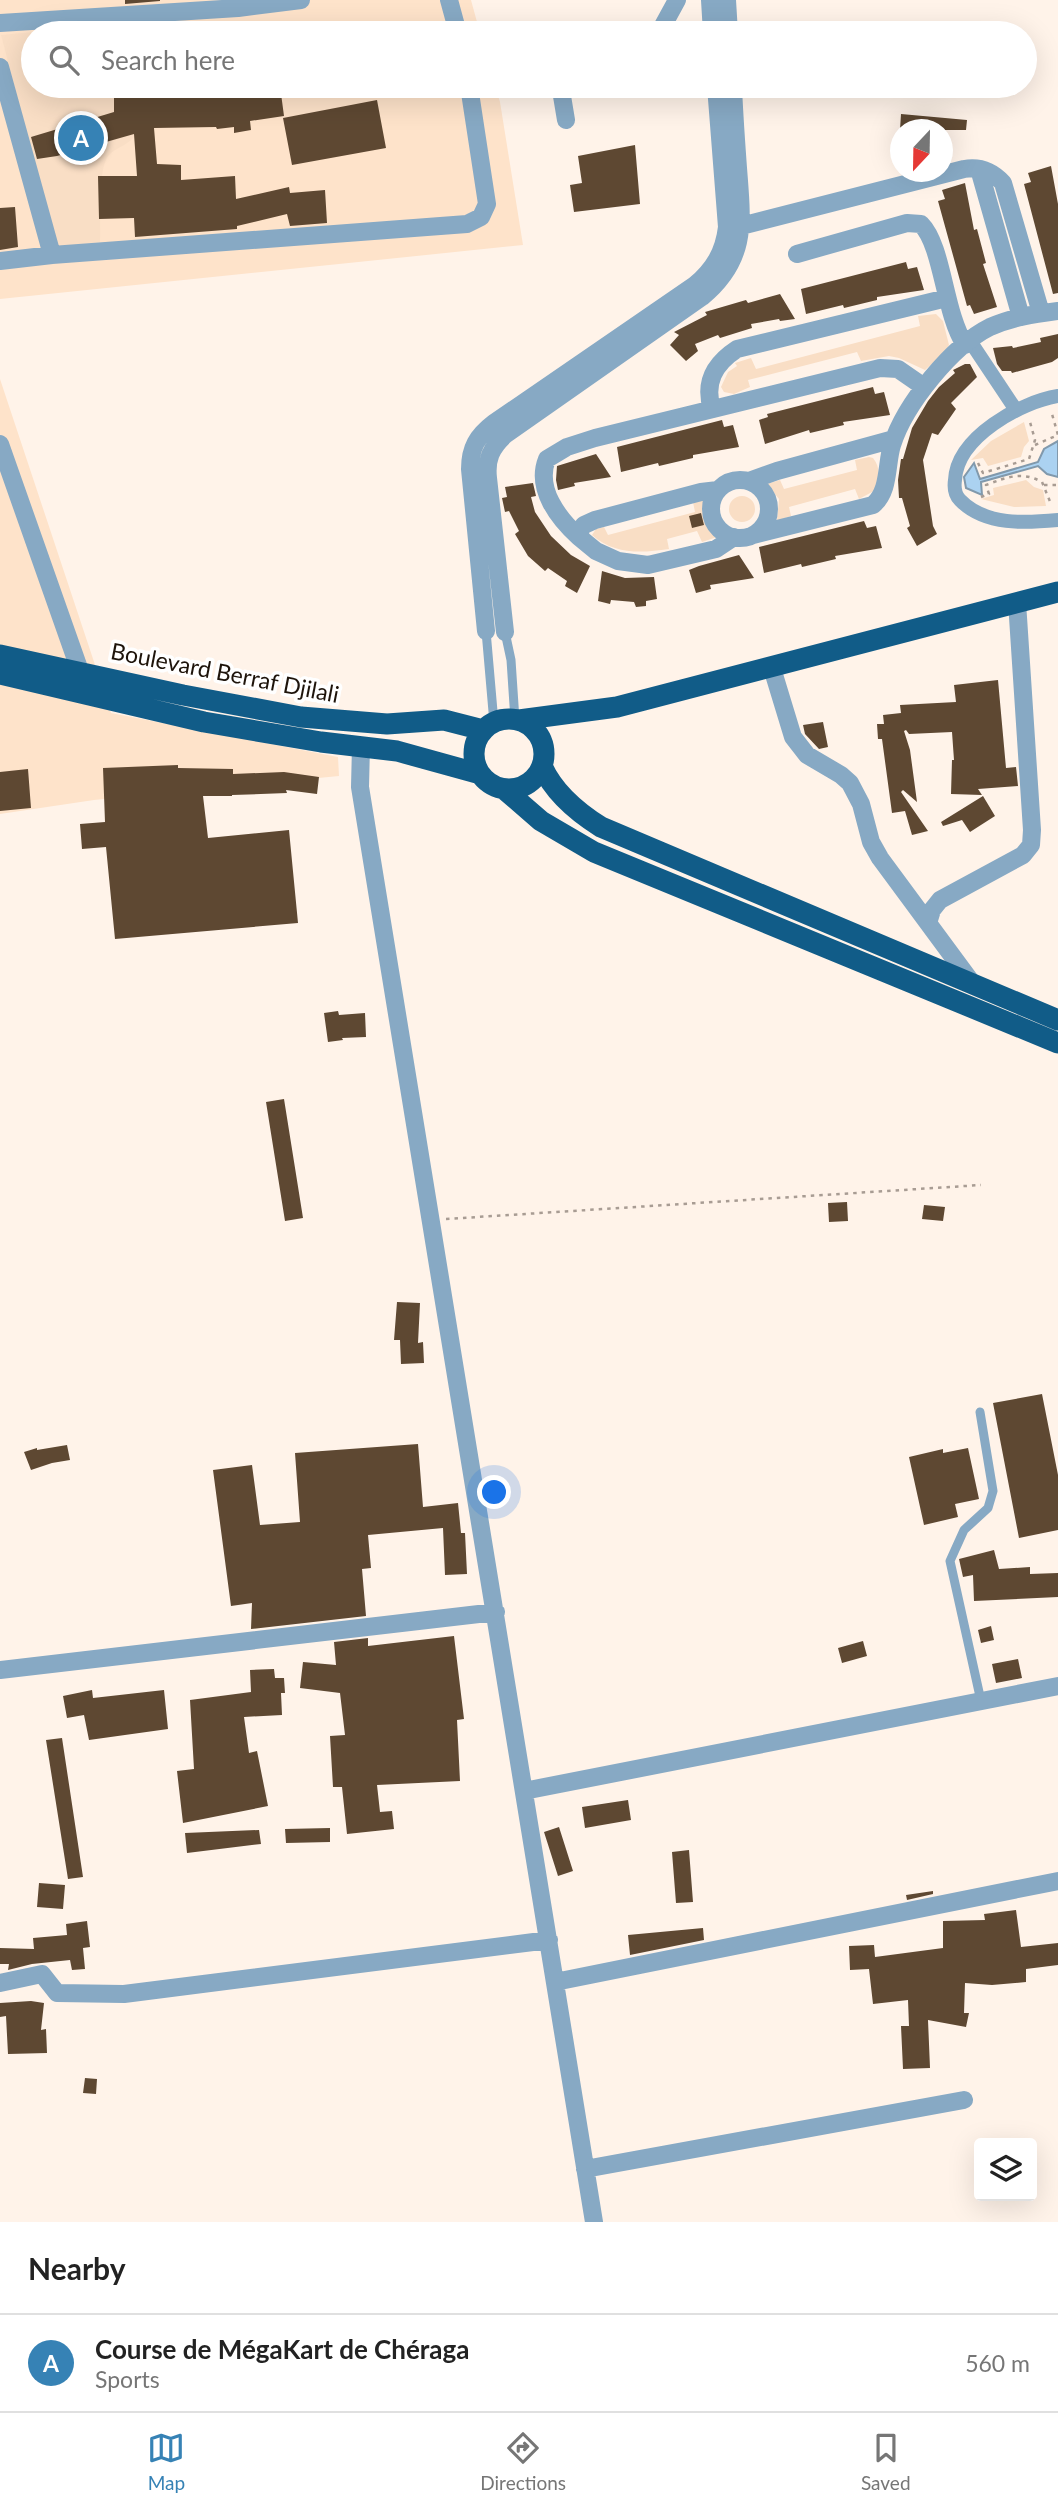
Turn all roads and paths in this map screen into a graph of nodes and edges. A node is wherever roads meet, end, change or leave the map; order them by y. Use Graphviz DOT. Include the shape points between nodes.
graph roads {
  1 [pos="301,0"];
  2 [pos="449,0"];
  3 [pos="677,0"];
  4 [pos="710,0"];
  5 [pos="727,0"];
  6 [pos="237,4"];
  7 [pos="21,21"];
  8 [pos="25,21"];
  9 [pos="455,21"];
  10 [pos="666,21"];
  11 [pos="711,21"];
  12 [pos="728,21"];
  13 [pos="0,23"];
  14 [pos="0,67"];
  15 [pos="472,98"];
  16 [pos="562,98"];
  17 [pos="717,98"];
  18 [pos="734,98"];
  19 [pos="566,120"];
  20 [pos="979,169"];
  21 [pos="741,226"];
  22 [pos="797,254"];
  23 [pos="52,255"];
  24 [pos="0,261"];
  25 [pos="947,298"];
  26 [pos="1050,312"];
  27 [pos="1021,317"];
  28 [pos="967,343"];
  29 [pos="924,387"];
  30 [pos="1052,397"];
  31 [pos="1022,407"];
  32 [pos="712,409"];
  33 [pos="1058,435"];
  34 [pos="894,439"];
  35 [pos="0,444"];
  36 [pos="1034,445"];
  37 [pos="958,467"];
  38 [pos="749,481"];
  39 [pos="1044,485"];
  40 [pos="1058,485"];
  41 [pos="718,490"];
  42 [pos="963,502"];
  43 [pos="1057,520"];
  44 [pos="753,535"];
  45 [pos="579,537"];
  46 [pos="734,537"];
  47 [pos="1058,592"];
  48 [pos="1017,602"];
  49 [pos="486,631"];
  50 [pos="505,632"];
  51 [pos="0,655"];
  52 [pos="772,668"];
  53 [pos="80,671"];
  54 [pos="0,674"];
  55 [pos="503,723"];
  56 [pos="361,746"];
  57 [pos="542,766"];
  58 [pos="480,774"];
  59 [pos="504,789"];
  60 [pos="928,923"];
  61 [pos="973,984"];
  62 [pos="1058,1020"];
  63 [pos="1058,1043"];
  64 [pos="981,1185"];
  65 [pos="431,1220"];
  66 [pos="980,1412"];
  67 [pos="496,1612"];
  68 [pos="0,1670"];
  69 [pos="1058,1686"];
  70 [pos="981,1701"];
  71 [pos="524,1791"];
  72 [pos="1058,1881"];
  73 [pos="549,1940"];
  74 [pos="555,1982"];
  75 [pos="0,1983"];
  76 [pos="964,2100"];
  77 [pos="585,2169"];
  78 [pos="594,2222"];
  1 -- 6 [label="street"];
  2 -- 9 [label="street"];
  3 -- 10 [label="street"];
  4 -- 11 [label="street"];
  5 -- 12 [label="street"];
  6 -- 8 [label="street"];
  7 -- 13 [label="street"];
  14 -- 23 [label="street"];
  15 -- 23 [label="street" via="487,204 481,217 467,224"];
  16 -- 19 [label="street"];
  17 -- 49 [label="street" via="727,227 711,269 695,285 483,431 475,442 470,469"];
  18 -- 21 [label="street"];
  20 -- 21 [label="street"];
  20 -- 26 [label="street" via="1003,183"];
  20 -- 27 [label="street"];
  21 -- 50 [label="street" via="730,266 713,288 496,443 487,466"];
  22 -- 25 [label="street" via="914,222 926,229 931,240"];
  23 -- 24 [label="street"];
  25 -- 28 [label="street" via="956,332"];
  25 -- 32 [label="street" via="737,349 719,363 710,379"];
  26 -- 27 [label="street"];
  27 -- 28 [label="street" via="989,328"];
  28 -- 29 [label="street"];
  28 -- 31 [label="street"];
  29 -- 32 [label="street" via="898,369 880,368"];
  29 -- 34 [label="street"];
  30 -- 31 [label="street"];
  30 -- 33 [label="path"];
  31 -- 36 [label="path"];
  31 -- 37 [label="street" via="982,432"];
  32 -- 45 [label="street" via="595,438 552,454 543,467 548,497 562,522"];
  33 -- 36 [label="path"];
  34 -- 38 [label="street"];
  34 -- 44 [label="street" via="883,494 873,505"];
  35 -- 53 [label="street"];
  36 -- 37 [label="path" via="1029,459 983,473 977,459"];
  37 -- 42 [label="street" via="954,488"];
  38 -- 41 [label="street" via="733,481"];
  38 -- 44 [label="street" via="763,491 769,507 765,523"];
  39 -- 40 [label="path"];
  39 -- 42 [label="path" via="1031,476 1015,475 986,485 989,494"];
  39 -- 43 [label="path"];
  41 -- 45 [label="street" via="595,520 584,525"];
  41 -- 46 [label="street" via="711,514 719,529"];
  42 -- 43 [label="street" via="1002,520"];
  44 -- 46 [label="street"];
  45 -- 46 [label="street" via="618,561 648,565 716,549"];
  47 -- 48 [label="highway"];
  48 -- 52 [label="highway"];
  48 -- 60 [label="street" via="1031,845 1023,855 940,900"];
  49 -- 55 [label="lane"];
  50 -- 55 [label="lane" via="511,660"];
  51 -- 53 [label="highway, Boulevard Berraf Djilali"];
  52 -- 55 [label="highway" via="617,707"];
  52 -- 60 [label="street" via="793,737 807,755 850,783 871,842"];
  53 -- 55 [label="highway, Boulevard Berraf Djilali" via="302,717 387,724 444,720"];
  54 -- 56 [label="highway" via="204,722"];
  55 -- 57 [label="highway" via="535,730 543,747"];
  55 -- 58 [label="highway" via="475,747"];
  56 -- 58 [label="highway" via="418,755"];
  56 -- 65 [label="street" via="360,787"];
  57 -- 59 [label="highway" via="531,782"];
  57 -- 61 [label="highway" via="572,808 601,827"];
  58 -- 59 [label="highway"];
  59 -- 63 [label="highway" via="541,821 594,852"];
  60 -- 61 [label="street"];
  61 -- 62 [label="highway"];
  64 -- 65 [label="path"];
  65 -- 67 [label="street"];
  66 -- 70 [label="lane" via="993,1491 988,1508 964,1530 950,1561"];
  67 -- 68 [label="street"];
  67 -- 71 [label="street"];
  69 -- 70 [label="street"];
  70 -- 71 [label="street"];
  71 -- 73 [label="street"];
  72 -- 74 [label="street"];
  73 -- 74 [label="street"];
  73 -- 75 [label="street" via="124,1994 57,1993 42,1974"];
  74 -- 77 [label="street"];
  76 -- 77 [label="street"];
  77 -- 78 [label="street"];
}
